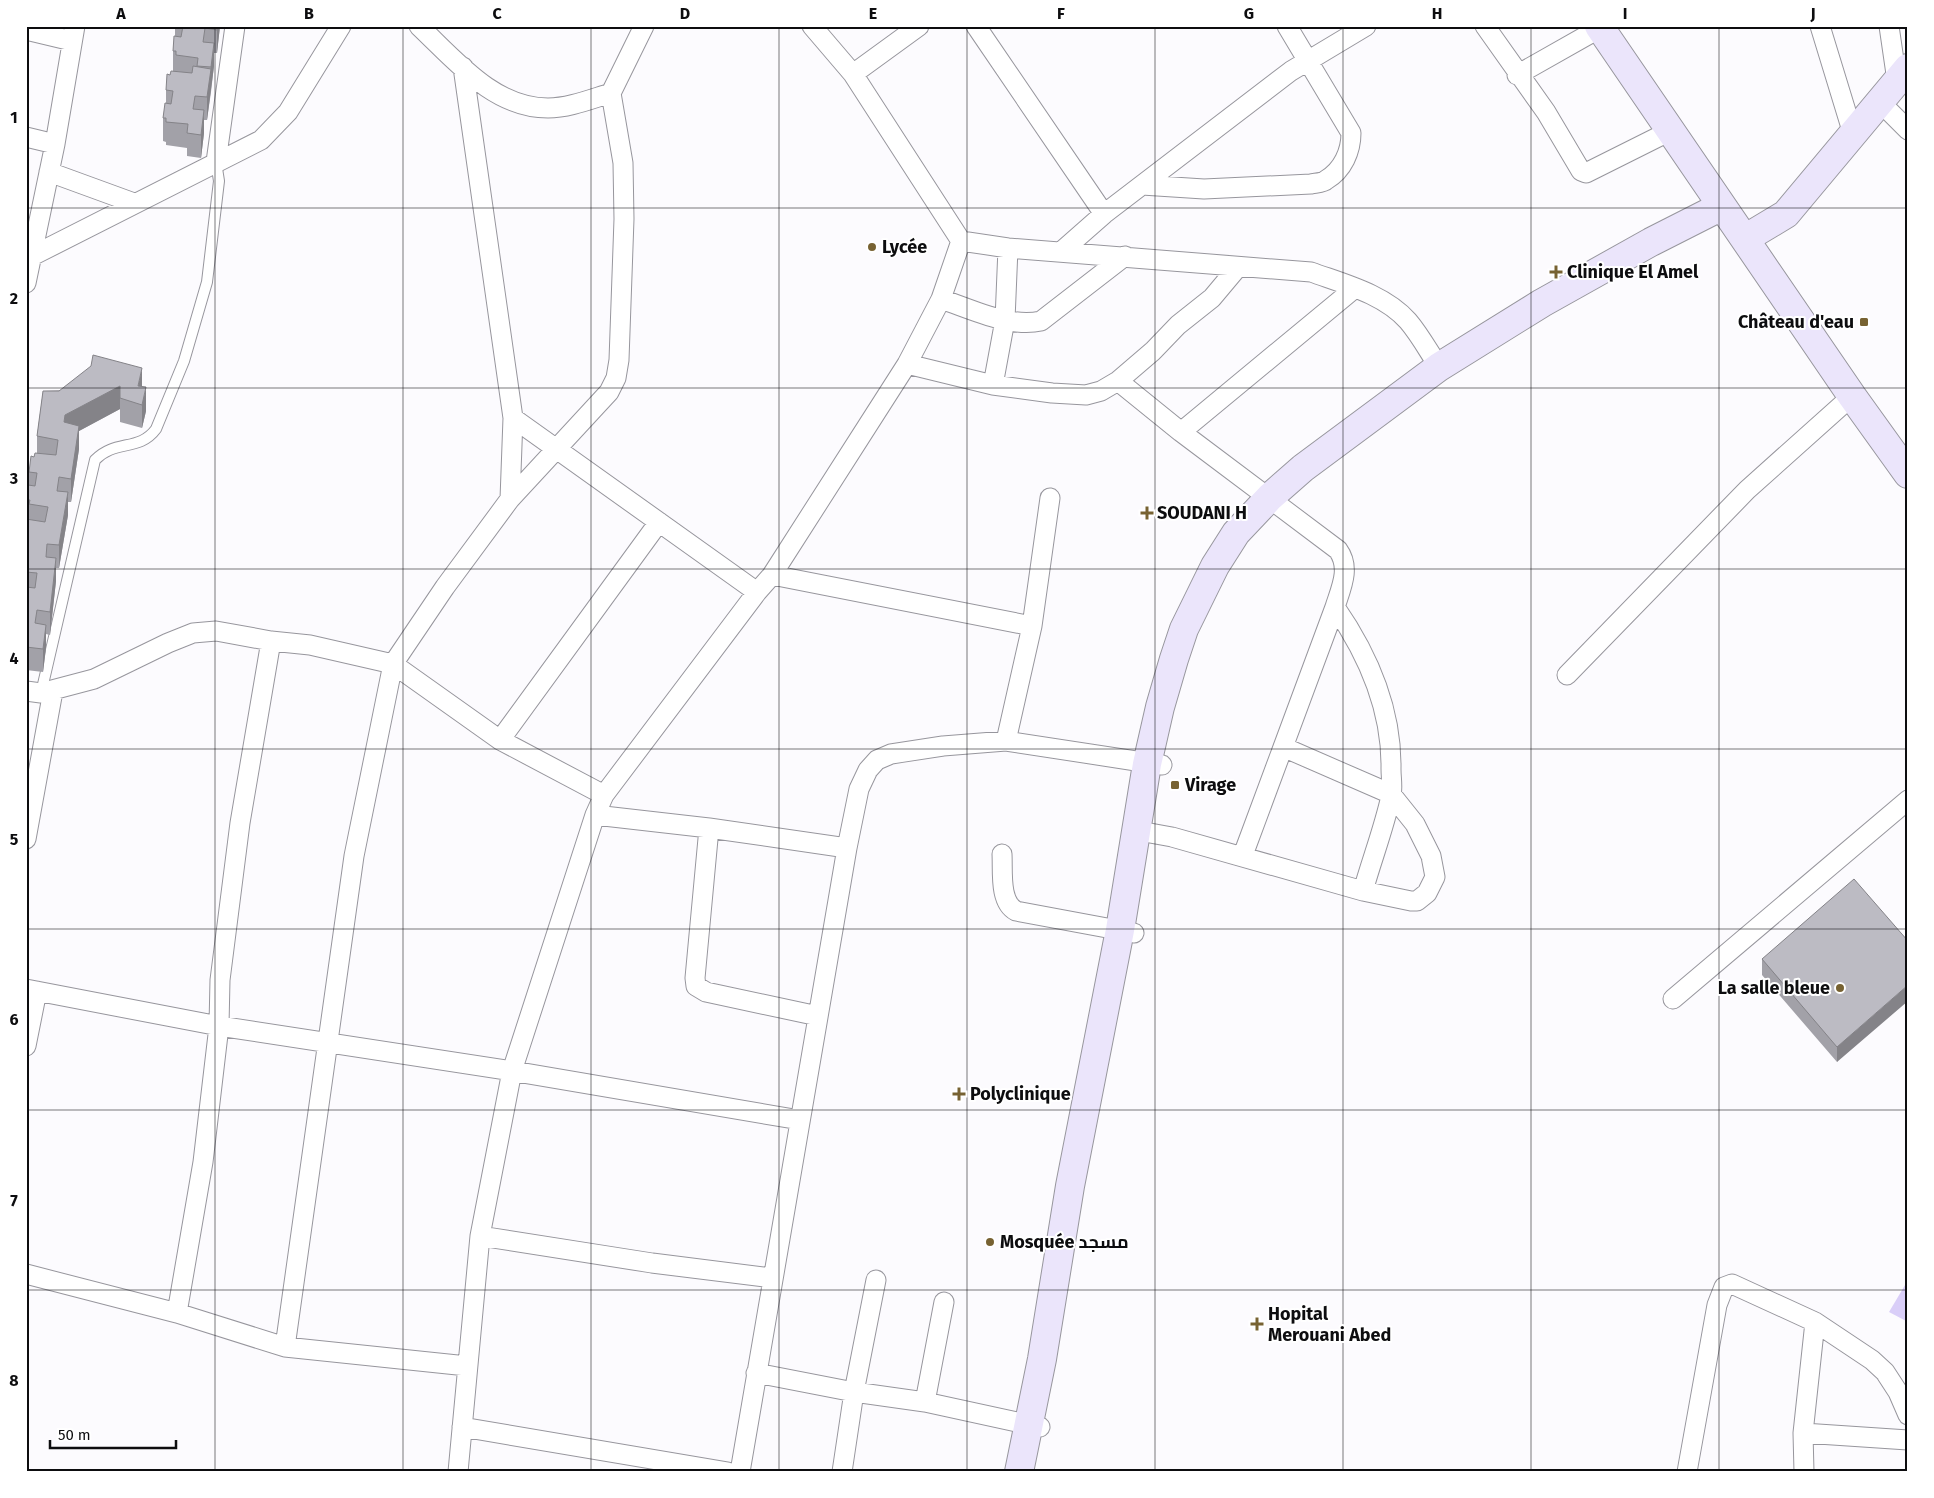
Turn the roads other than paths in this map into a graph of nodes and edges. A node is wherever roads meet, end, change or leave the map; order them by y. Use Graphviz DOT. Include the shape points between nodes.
graph roads {
  1 [pos="235,26"];
  2 [pos="341,26"];
  3 [pos="419,26"];
  4 [pos="644,26"];
  5 [pos="812,26"];
  6 [pos="919,26"];
  7 [pos="976,26"];
  8 [pos="1287,26"];
  9 [pos="1366,26"];
  10 [pos="1485,26"];
  11 [pos="1820,26"];
  12 [pos="1889,26"];
  13 [pos="1600,27"];
  14 [pos="26,30"];
  15 [pos="74,33"];
  16 [pos="1309,60"];
  17 [pos="463,67"];
  18 [pos="853,74"];
  19 [pos="1518,75"];
  20 [pos="1895,84"];
  21 [pos="612,93"];
  22 [pos="1908,130"];
  23 [pos="1670,131"];
  24 [pos="1853,134"];
  25 [pos="26,137"];
  26 [pos="55,144"];
  27 [pos="216,162"];
  28 [pos="49,172"];
  29 [pos="1142,185"];
  30 [pos="134,203"];
  31 [pos="1722,206"];
  32 [pos="1104,214"];
  33 [pos="1746,238"];
  34 [pos="961,241"];
  35 [pos="31,247"];
  36 [pos="1008,248"];
  37 [pos="1062,251"];
  38 [pos="1125,256"];
  39 [pos="1238,267"];
  40 [pos="26,282"];
  41 [pos="1355,288"];
  42 [pos="941,299"];
  43 [pos="1005,320"];
  44 [pos="907,364"];
  45 [pos="1439,366"];
  46 [pos="1118,380"];
  47 [pos="993,385"];
  48 [pos="1852,396"];
  49 [pos="513,418"];
  50 [pos="1181,432"];
  51 [pos="556,448"];
  52 [pos="1908,474"];
  53 [pos="1050,498"];
  54 [pos="510,499"];
  55 [pos="1264,505"];
  56 [pos="659,522"];
  57 [pos="772,575"];
  58 [pos="757,592"];
  59 [pos="1336,607"];
  60 [pos="1032,626"];
  61 [pos="271,641"];
  62 [pos="393,664"];
  63 [pos="1567,675"];
  64 [pos="40,692"];
  65 [pos="500,740"];
  66 [pos="1006,741"];
  67 [pos="1283,746"];
  68 [pos="1155,764"];
  69 [pos="1391,794"];
  70 [pos="604,795"];
  71 [pos="1908,800"];
  72 [pos="595,815"];
  73 [pos="708,828"];
  74 [pos="1150,833"];
  75 [pos="26,839"];
  76 [pos="847,848"];
  77 [pos="1002,854"];
  78 [pos="1243,855"];
  79 [pos="1364,891"];
  80 [pos="1127,931"];
  81 [pos="32,990"];
  82 [pos="1673,999"];
  83 [pos="818,1016"];
  84 [pos="219,1026"];
  85 [pos="328,1042"];
  86 [pos="26,1046"];
  87 [pos="512,1071"];
  88 [pos="800,1120"];
  89 [pos="480,1236"];
  90 [pos="26,1274"];
  91 [pos="772,1278"];
  92 [pos="876,1280"];
  93 [pos="944,1302"];
  94 [pos="177,1313"];
  95 [pos="1815,1322"];
  96 [pos="285,1348"];
  97 [pos="467,1366"];
  98 [pos="756,1373"];
  99 [pos="854,1392"];
  100 [pos="925,1402"];
  101 [pos="1908,1415"];
  102 [pos="1034,1426"];
  103 [pos="462,1427"];
  104 [pos="1803,1433"];
  105 [pos="1908,1440"];
  106 [pos="458,1472"];
  107 [pos="728,1472"];
  108 [pos="740,1472"];
  109 [pos="842,1472"];
  110 [pos="1019,1472"];
  111 [pos="1032,1472"];
  112 [pos="1687,1472"];
  113 [pos="1804,1472"];
  1 -- 27 [label="street"];
  2 -- 27 [label="street" via="288,112 261,140"];
  3 -- 17 [label="street"];
  4 -- 21 [label="street"];
  5 -- 18 [label="street"];
  6 -- 18 [label="street"];
  7 -- 32 [label="street"];
  8 -- 16 [label="street"];
  9 -- 16 [label="street"];
  10 -- 19 [label="street"];
  11 -- 24 [label="street"];
  12 -- 20 [label="street"];
  13 -- 19 [label="street"];
  13 -- 23 [label="main road"];
  14 -- 15 [label="street"];
  15 -- 26 [label="street"];
  16 -- 29 [label="street"];
  16 -- 29 [label="street" via="1351,133 1351,147 1346,159 1326,180 1311,184 1204,189"];
  17 -- 21 [label="street" via="490,90 526,106 550,108"];
  17 -- 49 [label="street"];
  18 -- 34 [label="street"];
  19 -- 23 [label="street" via="1546,112 1584,173"];
  20 -- 22 [label="street"];
  20 -- 24 [label="main road"];
  21 -- 51 [label="street" via="623,163 619,360 610,392"];
  23 -- 31 [label="main road"];
  24 -- 33 [label="main road" via="1786,214"];
  25 -- 26 [label="street"];
  26 -- 28 [label="street"];
  27 -- 30 [label="street"];
  27 -- 64 [label="lane" via="220,181 207,282 184,362 156,429 149,438 102,452 95,460"];
  28 -- 30 [label="street"];
  28 -- 35 [label="street"];
  29 -- 32 [label="street"];
  30 -- 35 [label="street"];
  31 -- 33 [label="main road"];
  31 -- 45 [label="main road" via="1642,246"];
  32 -- 37 [label="street"];
  33 -- 48 [label="main road"];
  34 -- 36 [label="street"];
  34 -- 42 [label="street"];
  35 -- 40 [label="street"];
  36 -- 37 [label="street"];
  36 -- 43 [label="street"];
  37 -- 38 [label="street"];
  38 -- 39 [label="street"];
  38 -- 43 [label="street" via="1041,321 1030,324"];
  39 -- 41 [label="street" via="1311,272"];
  39 -- 46 [label="street" via="1212,298"];
  41 -- 45 [label="street" via="1408,321"];
  41 -- 50 [label="street"];
  42 -- 43 [label="street"];
  42 -- 44 [label="street"];
  43 -- 47 [label="street"];
  44 -- 47 [label="street"];
  44 -- 57 [label="street"];
  45 -- 55 [label="main road" via="1303,468"];
  46 -- 47 [label="street" via="1086,396"];
  46 -- 50 [label="street"];
  48 -- 52 [label="main road"];
  48 -- 63 [label="street" via="1747,490"];
  49 -- 51 [label="street"];
  49 -- 54 [label="street"];
  50 -- 55 [label="street"];
  51 -- 54 [label="street"];
  51 -- 56 [label="street"];
  53 -- 60 [label="street"];
  54 -- 62 [label="street"];
  55 -- 59 [label="street" via="1338,550 1343,557 1344,576"];
  55 -- 68 [label="main road" via="1236,533 1188,620 1162,699"];
  56 -- 58 [label="street"];
  56 -- 65 [label="street"];
  57 -- 58 [label="street"];
  57 -- 60 [label="street"];
  58 -- 70 [label="street"];
  59 -- 67 [label="street"];
  59 -- 69 [label="street" via="1357,638 1388,720"];
  60 -- 66 [label="street"];
  61 -- 62 [label="street" via="310,645"];
  61 -- 64 [label="street" via="216,631 193,634 94,679"];
  61 -- 84 [label="street" via="227,913"];
  62 -- 65 [label="street"];
  62 -- 85 [label="street" via="354,856"];
  64 -- 75 [label="street"];
  65 -- 70 [label="street"];
  66 -- 68 [label="street"];
  66 -- 76 [label="street" via="943,746 891,754 877,760 859,789"];
  67 -- 69 [label="street"];
  67 -- 78 [label="street"];
  68 -- 74 [label="main road"];
  68 -- 80 [label="main road"];
  69 -- 79 [label="street"];
  69 -- 79 [label="street" via="1419,832 1431,856 1435,877 1427,893 1417,901"];
  70 -- 72 [label="street"];
  71 -- 82 [label="street"];
  72 -- 73 [label="street"];
  72 -- 87 [label="street"];
  73 -- 76 [label="street"];
  73 -- 83 [label="street" via="696,986 706,992"];
  74 -- 78 [label="street"];
  74 -- 80 [label="main road"];
  76 -- 83 [label="street"];
  77 -- 80 [label="street" via="1004,886 1010,908"];
  78 -- 79 [label="street"];
  80 -- 102 [label="main road" via="1042,1359"];
  81 -- 84 [label="street"];
  81 -- 86 [label="street"];
  83 -- 88 [label="street"];
  84 -- 85 [label="street"];
  84 -- 94 [label="street" via="203,1162"];
  85 -- 87 [label="street"];
  85 -- 96 [label="street"];
  87 -- 88 [label="street"];
  87 -- 89 [label="street"];
  88 -- 91 [label="street"];
  89 -- 91 [label="street"];
  89 -- 97 [label="street"];
  90 -- 94 [label="street"];
  91 -- 98 [label="street"];
  92 -- 99 [label="street"];
  93 -- 100 [label="street"];
  94 -- 96 [label="street"];
  95 -- 101 [label="street" via="1885,1372"];
  95 -- 104 [label="street"];
  95 -- 112 [label="street" via="1739,1285 1724,1287 1717,1305"];
  96 -- 97 [label="street"];
  97 -- 103 [label="street"];
  98 -- 99 [label="street"];
  98 -- 108 [label="street"];
  99 -- 100 [label="street"];
  99 -- 109 [label="street"];
  100 -- 102 [label="street"];
  102 -- 110 [label="main road"];
  102 -- 111 [label="main road"];
  103 -- 106 [label="street"];
  103 -- 107 [label="street"];
  104 -- 105 [label="street"];
  104 -- 113 [label="street"];
}
